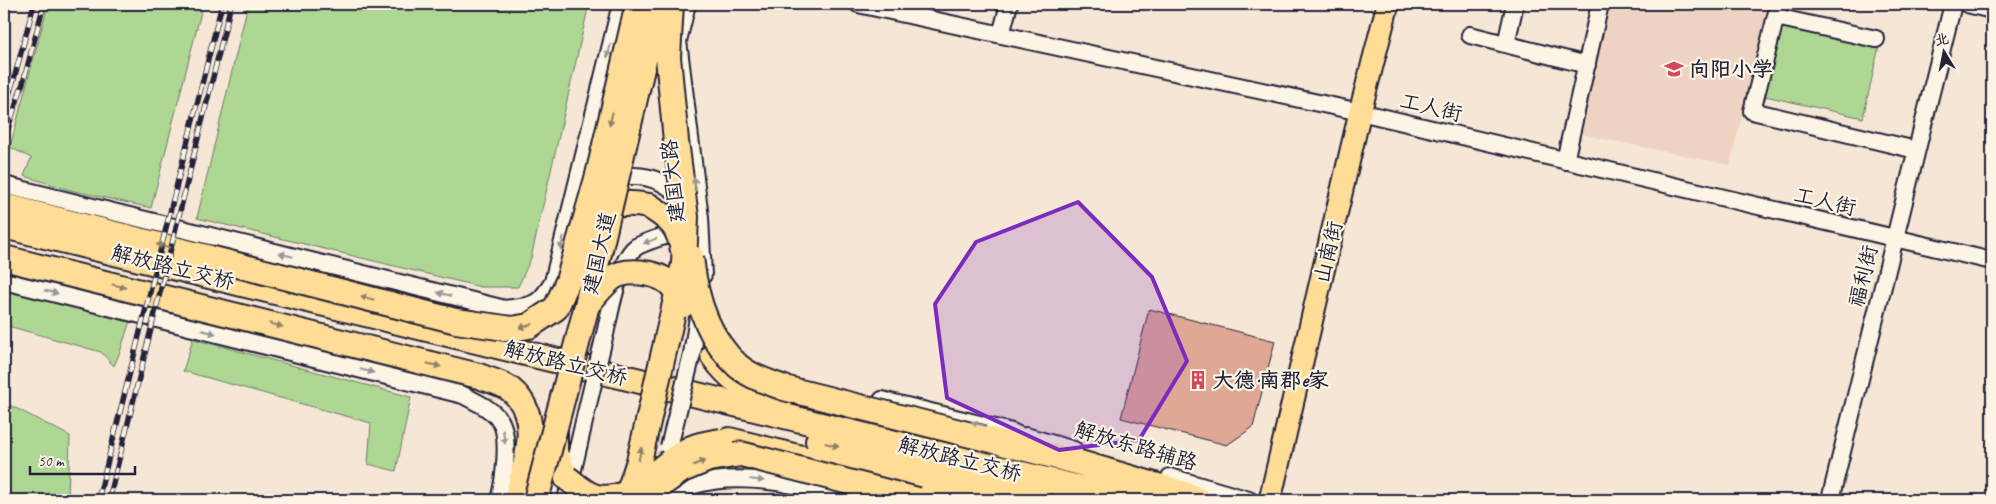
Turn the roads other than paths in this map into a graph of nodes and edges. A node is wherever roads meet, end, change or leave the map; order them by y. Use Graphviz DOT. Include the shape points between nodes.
graph roads {
  1 [pos="620,4"];
  2 [pos="638,4"];
  3 [pos="657,4"];
  4 [pos="671,4"];
  5 [pos="687,4"];
  6 [pos="861,4"];
  7 [pos="1009,4"];
  8 [pos="1388,4"];
  9 [pos="1515,4"];
  10 [pos="1600,4"];
  11 [pos="1953,4"];
  12 [pos="1967,4"];
  13 [pos="1777,10"];
  14 [pos="1992,10"];
  15 [pos="1001,35"];
  16 [pos="1470,35"];
  17 [pos="1876,39"];
  18 [pos="1506,44"];
  19 [pos="1587,65"];
  20 [pos="1360,112"];
  21 [pos="1916,150"];
  22 [pos="1565,161"];
  23 [pos="4,186"];
  24 [pos="4,206"];
  25 [pos="693,218"];
  26 [pos="577,219"];
  27 [pos="4,226"];
  28 [pos="4,237"];
  29 [pos="1894,239"];
  30 [pos="4,258"];
  31 [pos="693,261"];
  32 [pos="1992,261"];
  33 [pos="4,281"];
  34 [pos="702,291"];
  35 [pos="587,305"];
  36 [pos="555,426"];
  37 [pos="1012,432"];
  38 [pos="1072,461"];
  39 [pos="499,500"];
  40 [pos="516,500"];
  41 [pos="536,500"];
  42 [pos="566,500"];
  43 [pos="626,500"];
  44 [pos="646,500"];
  45 [pos="659,500"];
  46 [pos="861,500"];
  47 [pos="918,500"];
  48 [pos="971,500"];
  49 [pos="1040,500"];
  50 [pos="1129,500"];
  51 [pos="1164,500"];
  52 [pos="1198,500"];
  53 [pos="1250,500"];
  54 [pos="1270,500"];
  55 [pos="1830,500"];
  1 -- 26 [label="street, one-way"];
  2 -- 26 [label="highway, one-way, bridge" via="598,175"];
  3 -- 35 [label="highway, 建国大道, bridge"];
  4 -- 25 [label="highway, bridge" via="668,57 676,141"];
  25 -- 5 [label="street, 建国大路, one-way" via="678,41"];
  6 -- 15 [label="street, 工人街"];
  7 -- 15 [label="street"];
  8 -- 20 [label="main road, 山南街"];
  9 -- 18 [label="street"];
  10 -- 19 [label="street"];
  11 -- 21 [label="street, 福利街"];
  12 -- 14 [label="street"];
  13 -- 17 [label="street"];
  13 -- 21 [label="street" via="1752,111"];
  15 -- 20 [label="street, 工人街"];
  16 -- 18 [label="street"];
  18 -- 19 [label="street"];
  19 -- 22 [label="street"];
  20 -- 22 [label="street, 工人街"];
  20 -- 54 [label="main road, 山南街"];
  21 -- 29 [label="street, 福利街"];
  22 -- 29 [label="street, 工人街"];
  26 -- 23 [label="street, one-way" via="553,282 543,299 528,306 505,309"];
  26 -- 24 [label="highway, one-way, bridge" via="568,280 556,308 529,326 512,329 456,321"];
  25 -- 26 [label="street" via="674,189 648,178 632,176 606,183 584,198"];
  25 -- 31 [label="highway, bridge"];
  25 -- 38 [label="highway, bridge" via="698,300 709,328 738,366 784,388"];
  26 -- 31 [label="highway, bridge" via="622,204 649,206 665,216 679,232"];
  27 -- 50 [label="highway, 解放路立交桥"];
  28 -- 49 [label="highway, 解放路立交桥, one-way" via="770,428"];
  29 -- 32 [label="street, 工人街"];
  29 -- 55 [label="street, 福利街"];
  30 -- 40 [label="highway, one-way" via="479,376 511,389 526,410 530,431"];
  31 -- 34 [label="street" via="703,280"];
  31 -- 42 [label="street, one-way, bridge" via="696,249 682,236 664,236 634,248 624,264"];
  43 -- 31 [label="highway, one-way, bridge"];
  33 -- 39 [label="street, one-way" via="463,395 488,408 500,420 506,439"];
  37 -- 34 [label="street, one-way" via="790,378 758,367 735,352 722,337 711,319"];
  34 -- 44 [label="street, bridge" via="692,354 669,447"];
  35 -- 36 [label="highway, 建国大道, bridge"];
  35 -- 51 [label="highway, bridge" via="613,277 628,273 656,276 674,287 721,367 752,393 1111,483"];
  36 -- 41 [label="highway, 建国大道, bridge"];
  36 -- 48 [label="highway, bridge" via="555,453 567,478 596,497 616,497 633,489 685,451 704,443 729,440"];
  37 -- 38 [label="street"];
  37 -- 53 [label="street, 解放东路辅路"];
  38 -- 52 [label="highway"];
  44 -- 47 [label="highway, one-way, bridge" via="655,489 682,470 709,459 741,454"];
  45 -- 46 [label="street, one-way" via="693,485 725,479 752,479"];
}
